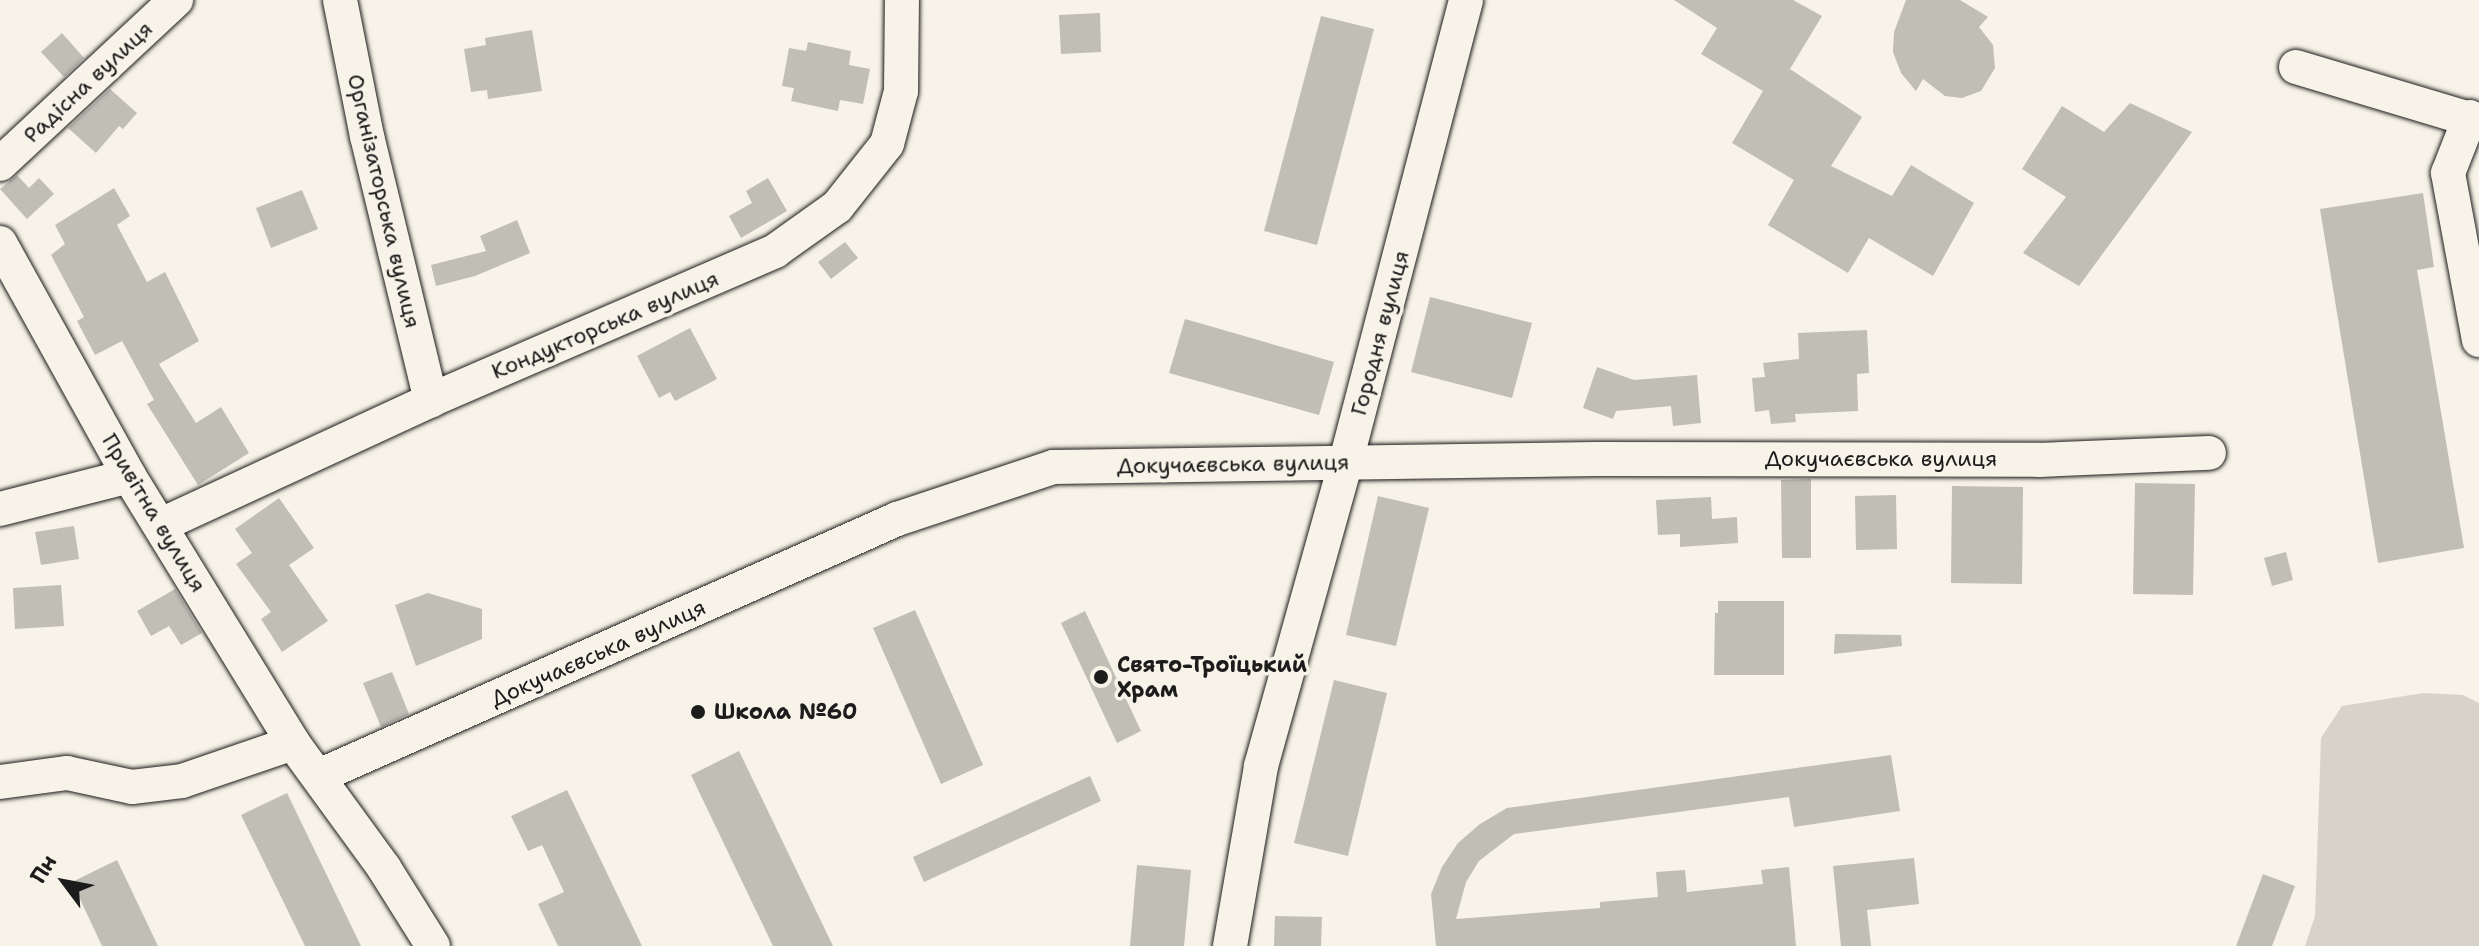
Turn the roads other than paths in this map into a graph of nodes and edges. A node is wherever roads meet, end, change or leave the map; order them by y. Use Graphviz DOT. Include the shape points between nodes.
graph roads {
  1 [pos="176,0"];
  2 [pos="340,0"];
  3 [pos="902,0"];
  4 [pos="1466,0"];
  5 [pos="2296,67"];
  6 [pos="2474,119"];
  7 [pos="0,164"];
  8 [pos="0,243"];
  9 [pos="2479,340"];
  10 [pos="431,400"];
  11 [pos="2209,453"];
  12 [pos="1346,461"];
  13 [pos="129,476"];
  14 [pos="0,509"];
  15 [pos="161,525"];
  16 [pos="293,743"];
  17 [pos="319,776"];
  18 [pos="0,782"];
  19 [pos="428,944"];
  20 [pos="1230,946"];
  1 -- 7 [label="street, Радісна вулиця"];
  2 -- 10 [label="street, Організаторська вулиця"];
  3 -- 10 [label="street, Кондукторська вулиця" via="901,91 887,144 837,207 775,251"];
  4 -- 12 [label="street, Городня вулиця"];
  5 -- 6 [label="street"];
  6 -- 9 [label="street" via="2448,173"];
  8 -- 13 [label="street, Привітна вулиця"];
  10 -- 15 [label="street, Кондукторська вулиця"];
  11 -- 12 [label="street, Докучаєвська вулиця" via="2039,460"];
  12 -- 17 [label="street, Докучаєвська вулиця" via="1053,467 897,519"];
  12 -- 20 [label="street, Городня вулиця" via="1261,766"];
  13 -- 14 [label="street"];
  13 -- 15 [label="street, Привітна вулиця"];
  15 -- 16 [label="street, Привітна вулиця"];
  16 -- 17 [label="street, Привітна вулиця"];
  16 -- 18 [label="street" via="182,781 132,787 67,773"];
  17 -- 19 [label="street, Привітна вулиця"];
}
